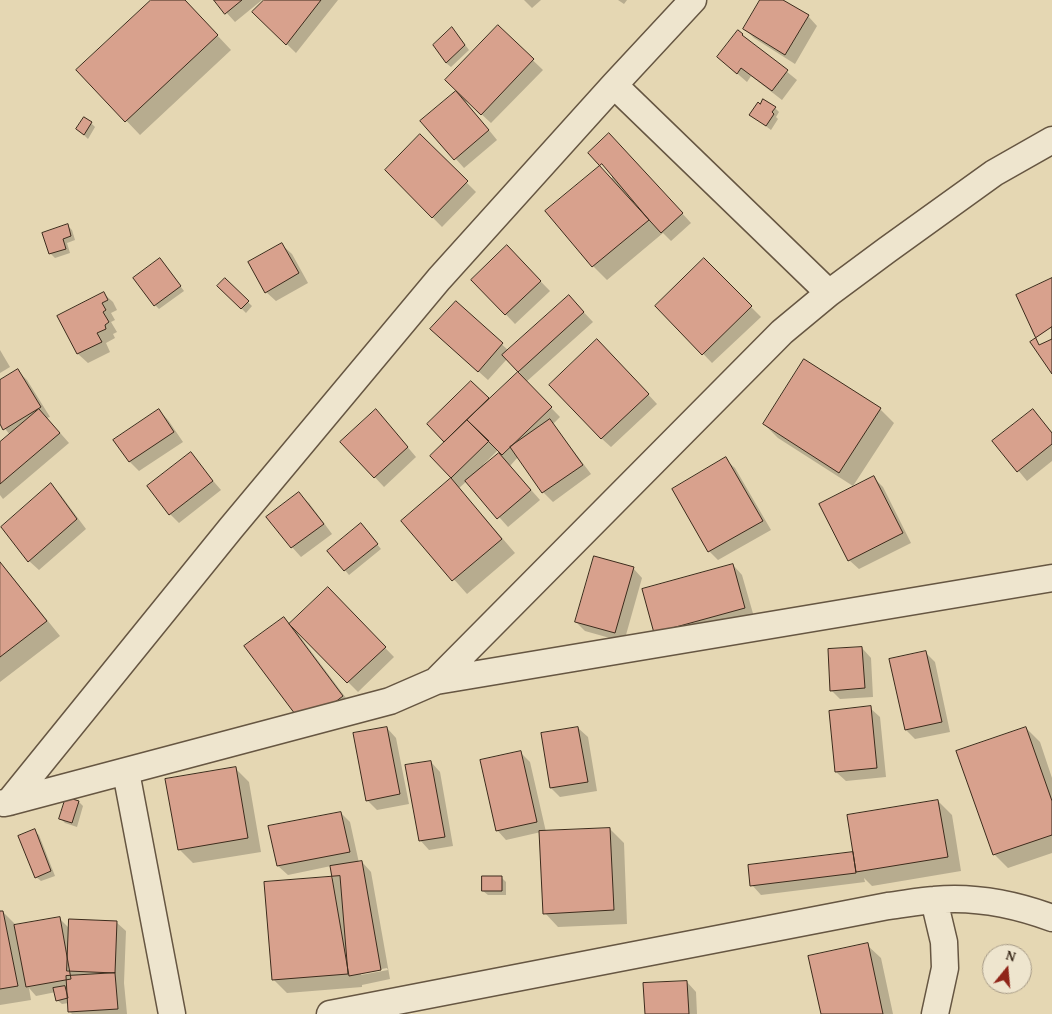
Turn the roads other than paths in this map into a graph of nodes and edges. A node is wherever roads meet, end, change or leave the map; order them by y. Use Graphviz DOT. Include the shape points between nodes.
graph roads {
  1 [pos="693,0"];
  2 [pos="614,85"];
  3 [pos="1052,140"];
  4 [pos="829,293"];
  5 [pos="1052,578"];
  6 [pos="436,681"];
  7 [pos="126,772"];
  8 [pos="4,803"];
  9 [pos="934,900"];
  10 [pos="1052,918"];
  11 [pos="172,1014"];
  12 [pos="330,1014"];
  13 [pos="935,1014"];
  1 -- 2 [label="street"];
  2 -- 4 [label="street"];
  2 -- 8 [label="street" via="439,279"];
  3 -- 4 [label="street" via="994,173"];
  4 -- 6 [label="street" via="782,332"];
  5 -- 6 [label="street"];
  6 -- 7 [label="street" via="390,701"];
  7 -- 8 [label="street"];
  7 -- 11 [label="street"];
  9 -- 10 [label="street" via="1000,902"];
  9 -- 12 [label="street" via="888,906"];
  9 -- 13 [label="street" via="944,942 945,968"];
}
